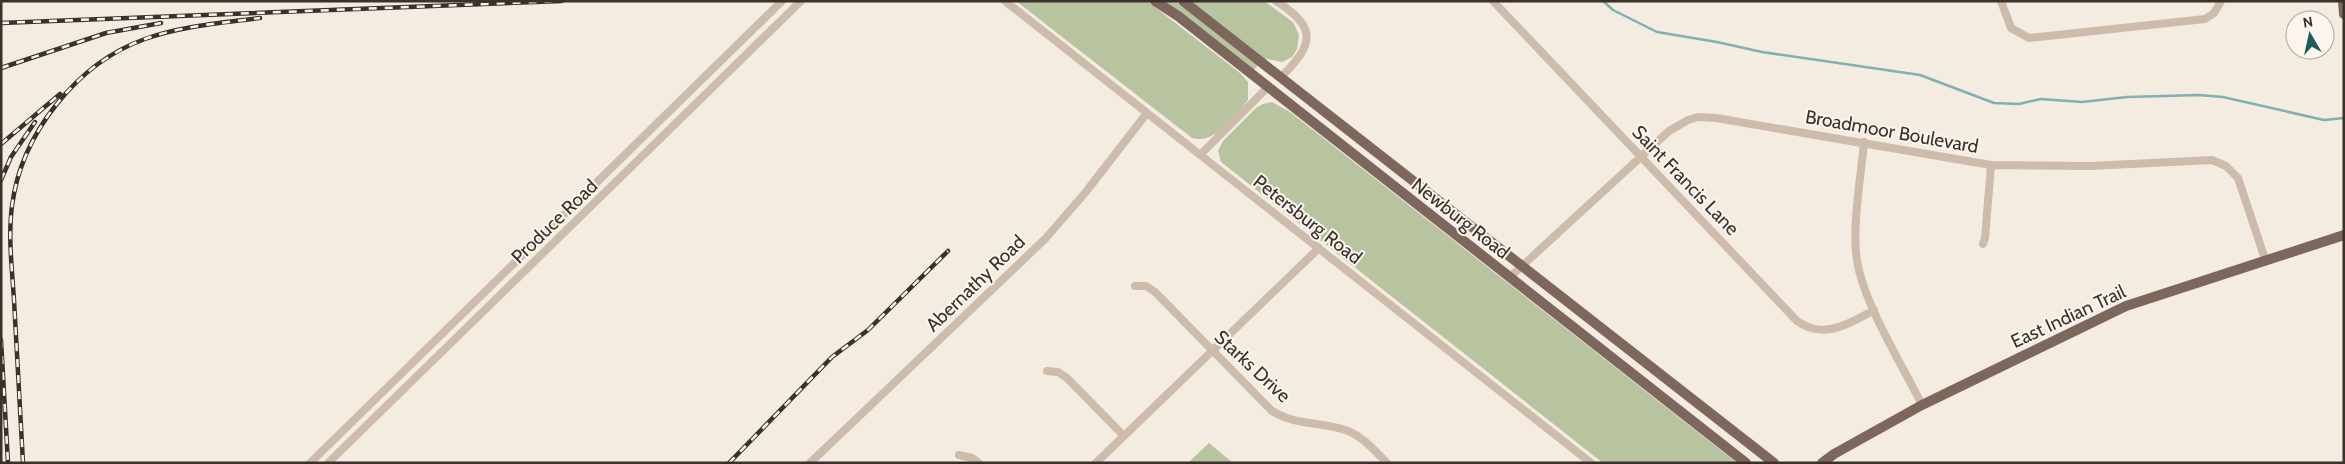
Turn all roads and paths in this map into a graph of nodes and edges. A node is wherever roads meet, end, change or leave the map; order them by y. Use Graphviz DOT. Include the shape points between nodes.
graph roads {
  1 [pos="782,1"];
  2 [pos="801,1"];
  3 [pos="1005,1"];
  4 [pos="1155,1"];
  5 [pos="1183,1"];
  6 [pos="1276,1"];
  7 [pos="1493,1"];
  8 [pos="2001,1"];
  9 [pos="2221,1"];
  10 [pos="2343,1"];
  11 [pos="2344,14"];
  12 [pos="1281,77"];
  13 [pos="1267,88"];
  14 [pos="1148,113"];
  15 [pos="1864,142"];
  16 [pos="1200,155"];
  17 [pos="1641,157"];
  18 [pos="1991,165"];
  19 [pos="2344,235"];
  20 [pos="1983,244"];
  21 [pos="1319,248"];
  22 [pos="2265,259"];
  23 [pos="1522,267"];
  24 [pos="1510,277"];
  25 [pos="1135,286"];
  26 [pos="1874,310"];
  27 [pos="1212,351"];
  28 [pos="1047,371"];
  29 [pos="1922,405"];
  30 [pos="1124,436"];
  31 [pos="958,456"];
  32 [pos="310,463"];
  33 [pos="328,463"];
  34 [pos="810,463"];
  35 [pos="979,463"];
  36 [pos="1096,463"];
  37 [pos="1387,463"];
  38 [pos="1591,463"];
  39 [pos="1746,463"];
  40 [pos="1774,463"];
  41 [pos="1822,463"];
  1 -- 32 [label="street, Produce Road"];
  2 -- 33 [label="street, Produce Road"];
  3 -- 14 [label="street, Petersburg Road"];
  4 -- 13 [label="main road, Newburg Road"];
  5 -- 12 [label="main road, Newburg Road"];
  6 -- 12 [label="street" via="1299,21 1308,37 1306,47"];
  7 -- 17 [label="street, Saint Francis Lane"];
  8 -- 9 [label="street" via="2010,28 2029,38 2205,19 2214,13"];
  10 -- 11 [label="main road"];
  12 -- 23 [label="main road, Newburg Road"];
  13 -- 16 [label="street"];
  13 -- 24 [label="main road, Newburg Road"];
  14 -- 16 [label="street, Petersburg Road"];
  14 -- 34 [label="street, Abernathy Road" via="1044,239"];
  15 -- 17 [label="street, Broadmoor Boulevard" via="1698,117 1669,131"];
  15 -- 18 [label="street, Broadmoor Boulevard"];
  15 -- 26 [label="street" via="1856,251 1861,279"];
  16 -- 21 [label="street, Petersburg Road"];
  17 -- 23 [label="street, Broadmoor Boulevard"];
  17 -- 26 [label="street, Saint Francis Lane" via="1802,324 1814,330 1832,330"];
  18 -- 20 [label="street"];
  18 -- 22 [label="street, Broadmoor Boulevard" via="2090,166 2212,160 2221,163 2234,173 2242,186"];
  19 -- 22 [label="main road, East Indian Trail"];
  21 -- 27 [label="street"];
  21 -- 38 [label="street, Petersburg Road"];
  22 -- 29 [label="main road, East Indian Trail" via="2126,306"];
  23 -- 24 [label="street, Broadmoor Boulevard"];
  23 -- 40 [label="main road, Newburg Road"];
  24 -- 39 [label="main road, Newburg Road"];
  25 -- 27 [label="street, Starks Drive" via="1146,286 1155,292"];
  26 -- 29 [label="street"];
  27 -- 30 [label="street"];
  27 -- 37 [label="street, Starks Drive" via="1272,411 1295,421 1347,430 1362,439"];
  28 -- 30 [label="street" via="1058,372 1067,378"];
  29 -- 41 [label="main road, East Indian Trail"];
  30 -- 36 [label="street"];
  31 -- 35 [label="street" via="972,458"];
}
